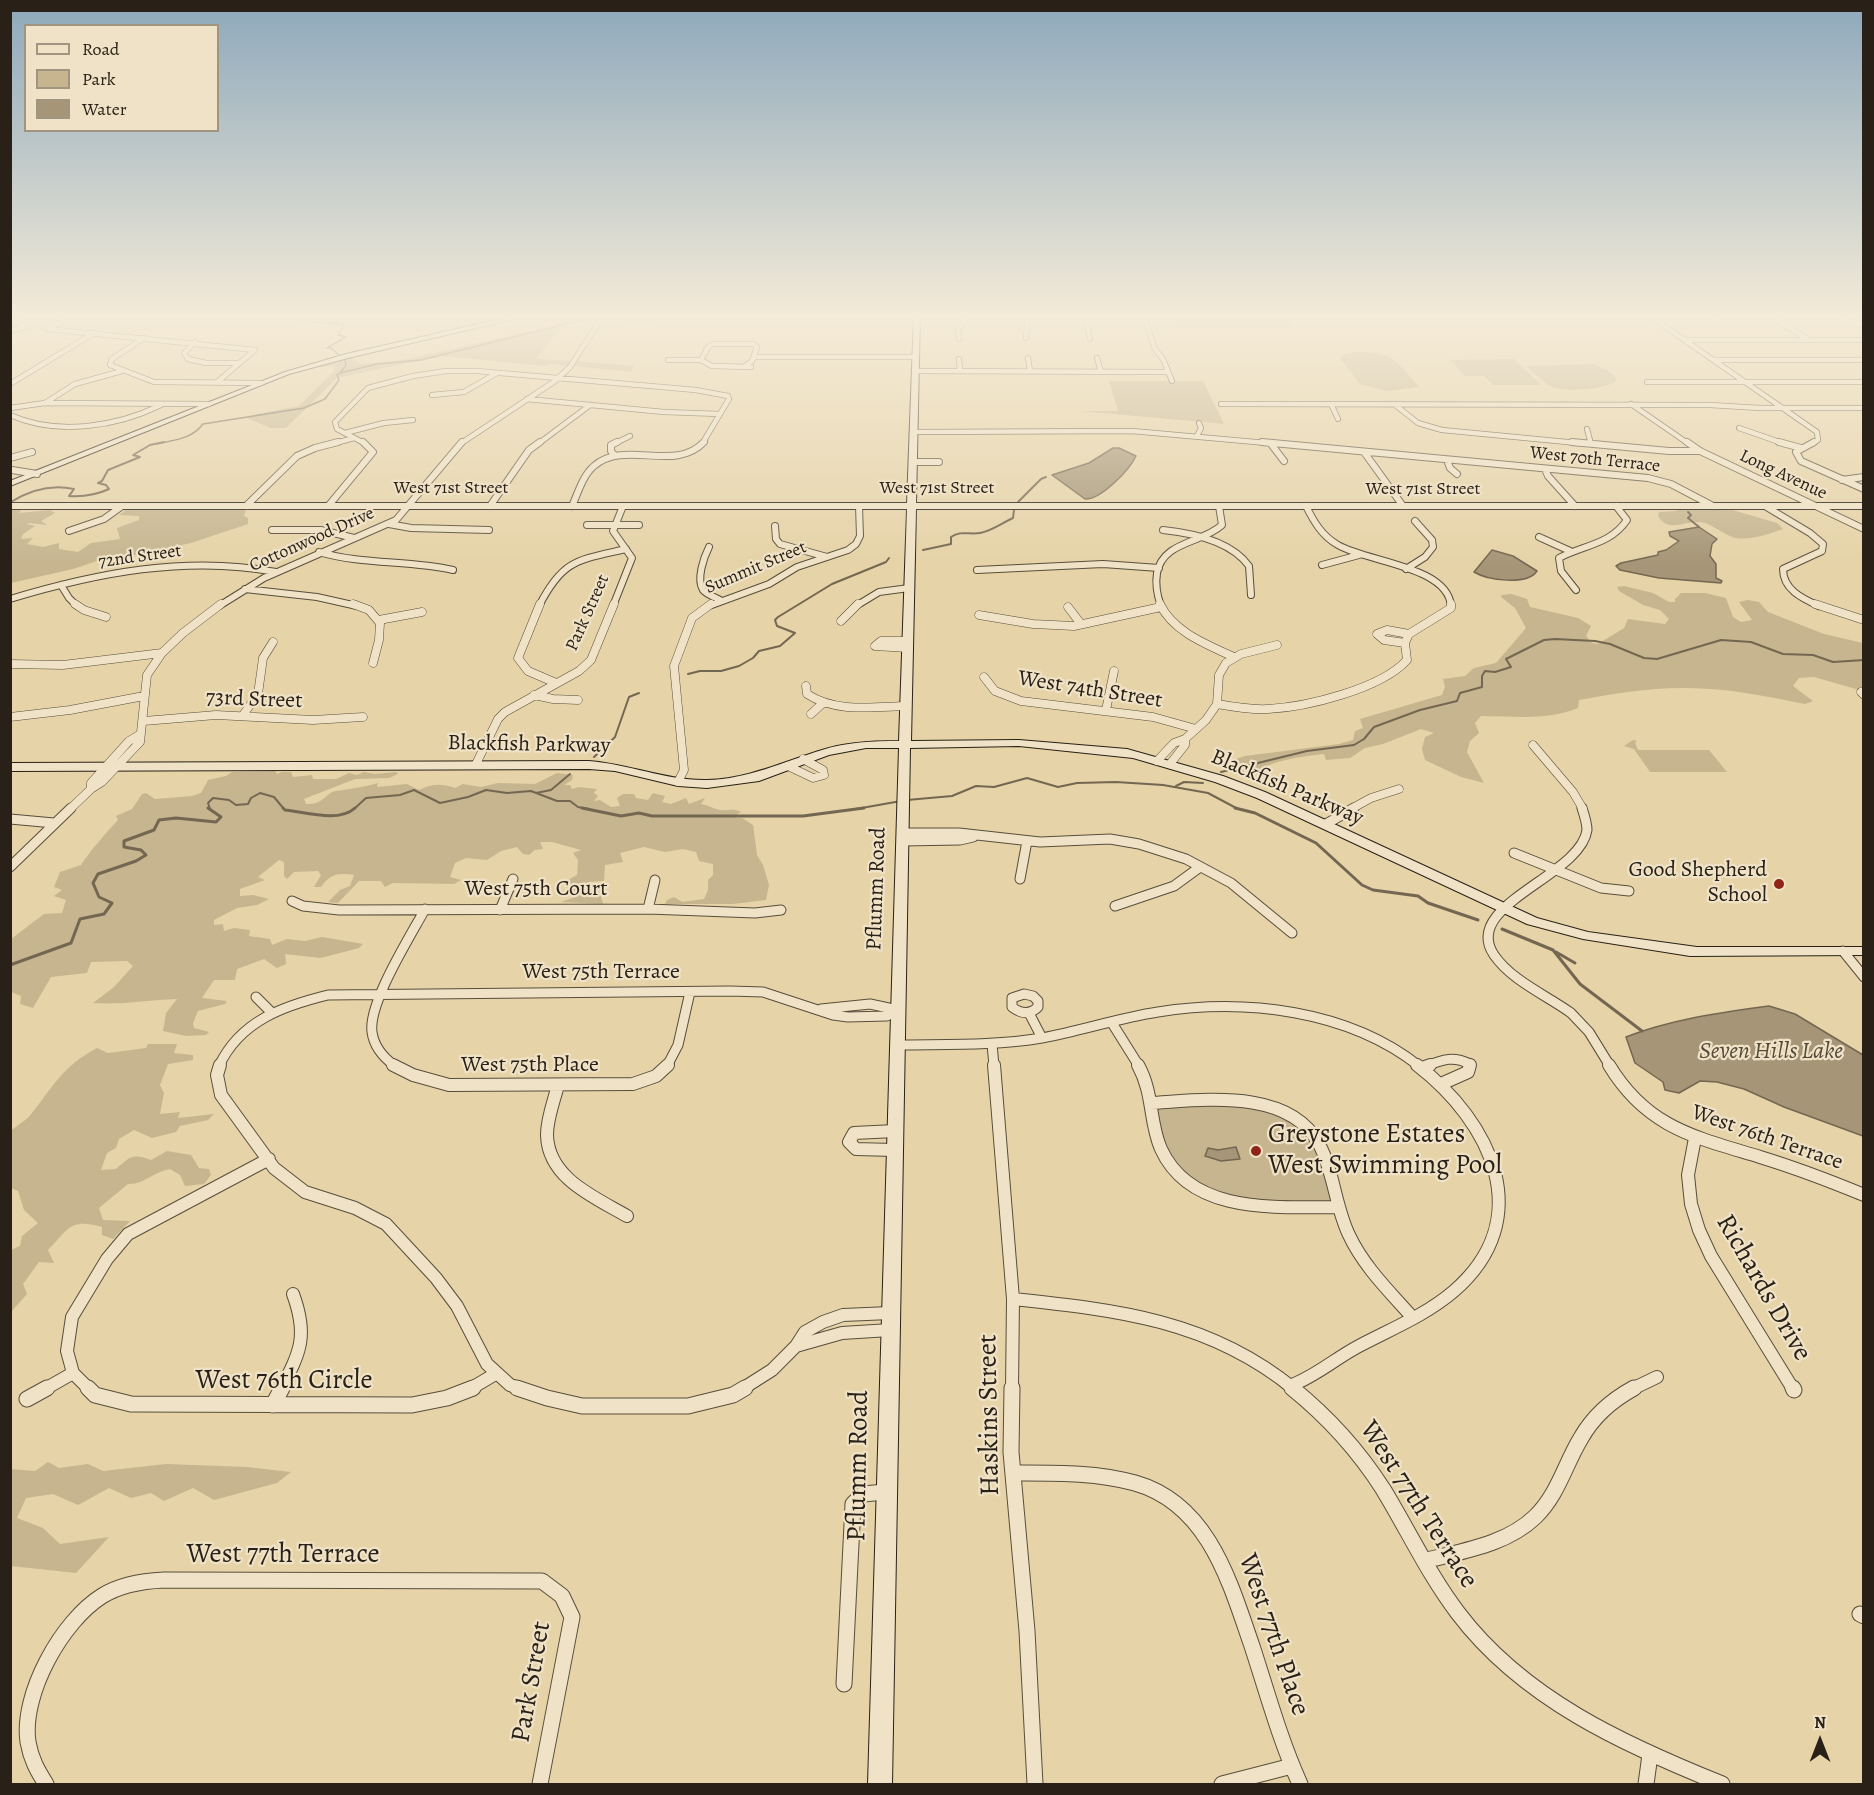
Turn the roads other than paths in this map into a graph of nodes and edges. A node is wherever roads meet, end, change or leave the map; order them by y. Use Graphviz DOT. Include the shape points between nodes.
graph roads {
  1 [pos="53,398"];
  2 [pos="223,398"];
  3 [pos="357,398"];
  4 [pos="729,398"];
  5 [pos="915,398"];
  6 [pos="1768,398"];
  7 [pos="527,399"];
  8 [pos="45,403"];
  9 [pos="163,403"];
  10 [pos="1221,404"];
  11 [pos="1249,404"];
  12 [pos="1330,404"];
  13 [pos="1394,404"];
  14 [pos="1631,404"];
  15 [pos="205,405"];
  16 [pos="590,405"];
  17 [pos="10,408"];
  18 [pos="1783,408"];
  19 [pos="1863,408"];
  20 [pos="1258,412"];
  21 [pos="720,414"];
  22 [pos="10,415"];
  23 [pos="1338,419"];
  24 [pos="413,420"];
  25 [pos="1199,423"];
  26 [pos="961,425"];
  27 [pos="1038,425"];
  28 [pos="1499,428"];
  29 [pos="1739,428"];
  30 [pos="1587,429"];
  31 [pos="914,432"];
  32 [pos="960,432"];
  33 [pos="1038,432"];
  34 [pos="345,433"];
  35 [pos="1499,435"];
  36 [pos="630,436"];
  37 [pos="1197,436"];
  38 [pos="354,438"];
  39 [pos="1271,444"];
  40 [pos="1591,444"];
  41 [pos="1801,447"];
  42 [pos="1700,451"];
  43 [pos="33,452"];
  44 [pos="1364,452"];
  45 [pos="615,456"];
  46 [pos="10,458"];
  47 [pos="1284,460"];
  48 [pos="1447,460"];
  49 [pos="912,462"];
  50 [pos="939,462"];
  51 [pos="11,469"];
  52 [pos="1545,469"];
  53 [pos="37,474"];
  54 [pos="1457,474"];
  55 [pos="29,477"];
  56 [pos="1863,477"];
  57 [pos="1842,480"];
  58 [pos="10,484"];
  59 [pos="1863,489"];
  60 [pos="10,506"];
  61 [pos="122,506"];
  62 [pos="246,506"];
  63 [pos="329,506"];
  64 [pos="410,506"];
  65 [pos="490,506"];
  66 [pos="572,506"];
  67 [pos="623,506"];
  68 [pos="859,506"];
  69 [pos="911,506"];
  70 [pos="1219,506"];
  71 [pos="1306,506"];
  72 [pos="1403,506"];
  73 [pos="1575,506"];
  74 [pos="1616,506"];
  75 [pos="1713,506"];
  76 [pos="1765,506"];
  77 [pos="1815,506"];
  78 [pos="1863,507"];
  79 [pos="1415,521"];
  80 [pos="389,524"];
  81 [pos="587,525"];
  82 [pos="614,525"];
  83 [pos="639,525"];
  84 [pos="775,526"];
  85 [pos="1863,529"];
  86 [pos="272,530"];
  87 [pos="489,530"];
  88 [pos="1163,530"];
  89 [pos="69,531"];
  90 [pos="1539,537"];
  91 [pos="354,538"];
  92 [pos="1204,540"];
  93 [pos="709,547"];
  94 [pos="626,549"];
  95 [pos="1570,551"];
  96 [pos="320,552"];
  97 [pos="1359,555"];
  98 [pos="827,557"];
  99 [pos="1322,566"];
  100 [pos="1159,568"];
  101 [pos="1406,569"];
  102 [pos="453,570"];
  103 [pos="977,570"];
  104 [pos="276,572"];
  105 [pos="61,585"];
  106 [pos="909,588"];
  107 [pos="244,589"];
  108 [pos="1576,590"];
  109 [pos="1251,595"];
  110 [pos="10,598"];
  111 [pos="720,600"];
  112 [pos="1068,607"];
  113 [pos="1161,607"];
  114 [pos="422,612"];
  115 [pos="979,615"];
  116 [pos="106,617"];
  117 [pos="379,620"];
  118 [pos="1863,620"];
  119 [pos="841,621"];
  120 [pos="1081,624"];
  121 [pos="1409,634"];
  122 [pos="273,642"];
  123 [pos="1405,643"];
  124 [pos="1277,645"];
  125 [pos="162,653"];
  126 [pos="1234,657"];
  127 [pos="373,663"];
  128 [pos="10,664"];
  129 [pos="1114,671"];
  130 [pos="984,677"];
  131 [pos="556,683"];
  132 [pos="806,686"];
  133 [pos="534,695"];
  134 [pos="144,696"];
  135 [pos="578,700"];
  136 [pos="824,704"];
  137 [pos="1217,704"];
  138 [pos="906,706"];
  139 [pos="1106,710"];
  140 [pos="811,714"];
  141 [pos="243,715"];
  142 [pos="10,717"];
  143 [pos="363,717"];
  144 [pos="144,721"];
  145 [pos="1196,729"];
  146 [pos="1185,739"];
  147 [pos="905,743"];
  148 [pos="1533,745"];
  149 [pos="804,759"];
  150 [pos="10,762"];
  151 [pos="1163,763"];
  152 [pos="114,764"];
  153 [pos="476,764"];
  154 [pos="788,766"];
  155 [pos="10,767"];
  156 [pos="678,782"];
  157 [pos="1399,789"];
  158 [pos="10,819"];
  159 [pos="54,823"];
  160 [pos="1326,824"];
  161 [pos="903,831"];
  162 [pos="1027,841"];
  163 [pos="1514,853"];
  164 [pos="10,867"];
  165 [pos="1200,867"];
  166 [pos="1556,870"];
  167 [pos="513,879"];
  168 [pos="1020,879"];
  169 [pos="655,880"];
  170 [pos="1629,891"];
  171 [pos="292,901"];
  172 [pos="1115,906"];
  173 [pos="425,909"];
  174 [pos="648,909"];
  175 [pos="500,910"];
  176 [pos="782,910"];
  177 [pos="1502,911"];
  178 [pos="1292,933"];
  179 [pos="1843,951"];
  180 [pos="1863,951"];
  181 [pos="1863,977"];
  182 [pos="690,992"];
  183 [pos="383,993"];
  184 [pos="256,997"];
  185 [pos="898,1010"];
  186 [pos="271,1012"];
  187 [pos="1029,1013"];
  188 [pos="1112,1023"];
  189 [pos="1042,1038"];
  190 [pos="992,1044"];
  191 [pos="896,1045"];
  192 [pos="1422,1068"];
  193 [pos="1441,1084"];
  194 [pos="558,1085"];
  195 [pos="1151,1103"];
  196 [pos="1695,1138"];
  197 [pos="269,1159"];
  198 [pos="1863,1195"];
  199 [pos="1338,1207"];
  200 [pos="627,1216"];
  201 [pos="293,1294"];
  202 [pos="1013,1299"];
  203 [pos="1413,1318"];
  204 [pos="890,1321"];
  205 [pos="73,1373"];
  206 [pos="497,1373"];
  207 [pos="1657,1377"];
  208 [pos="1292,1385"];
  209 [pos="1794,1390"];
  210 [pos="27,1399"];
  211 [pos="273,1405"];
  212 [pos="1013,1473"];
  213 [pos="885,1492"];
  214 [pos="1424,1561"];
  215 [pos="558,1591"];
  216 [pos="844,1684"];
  217 [pos="1650,1755"];
  218 [pos="1292,1766"];
  219 [pos="46,1785"];
  220 [pos="540,1785"];
  221 [pos="880,1785"];
  222 [pos="1035,1785"];
  223 [pos="1222,1785"];
  224 [pos="1300,1785"];
  225 [pos="1646,1785"];
  226 [pos="1722,1785"];
  1 -- 8 [label="street"];
  2 -- 15 [label="main road"];
  3 -- 34 [label="street" via="337,418 336,428"];
  4 -- 21 [label="street"];
  5 -- 31 [label="main road, Pflumm Road"];
  6 -- 18 [label="street"];
  7 -- 16 [label="street"];
  7 -- 64 [label="street, Cottonwood Drive" via="459,444"];
  8 -- 9 [label="street"];
  8 -- 17 [label="street"];
  9 -- 15 [label="street"];
  9 -- 22 [label="street" via="129,419 104,424 35,424"];
  10 -- 11 [label="street"];
  11 -- 12 [label="street"];
  11 -- 20 [label="street"];
  12 -- 13 [label="street"];
  12 -- 23 [label="street"];
  13 -- 14 [label="street"];
  13 -- 35 [label="street" via="1426,426"];
  14 -- 18 [label="street"];
  14 -- 42 [label="street, Long Avenue"];
  15 -- 53 [label="main road"];
  16 -- 21 [label="street"];
  16 -- 65 [label="street" via="529,450"];
  18 -- 19 [label="street"];
  18 -- 41 [label="street" via="1819,435 1815,442"];
  21 -- 45 [label="street" via="699,446 678,454"];
  24 -- 34 [label="street"];
  25 -- 37 [label="street"];
  26 -- 32 [label="street"];
  27 -- 33 [label="street"];
  28 -- 35 [label="street"];
  29 -- 41 [label="street"];
  30 -- 40 [label="street"];
  31 -- 32 [label="street, West 70th Terrace"];
  31 -- 49 [label="main road, Pflumm Road"];
  32 -- 33 [label="street, West 70th Terrace"];
  33 -- 37 [label="street, West 70th Terrace" via="1132,431"];
  34 -- 38 [label="street"];
  35 -- 40 [label="street"];
  36 -- 45 [label="street" via="611,445"];
  37 -- 39 [label="street, West 70th Terrace"];
  38 -- 62 [label="street" via="297,456"];
  38 -- 63 [label="street" via="371,447 373,454"];
  39 -- 44 [label="street, West 70th Terrace"];
  39 -- 47 [label="street"];
  40 -- 42 [label="street"];
  41 -- 57 [label="street" via="1796,452 1801,460"];
  42 -- 77 [label="street, Long Avenue"];
  43 -- 46 [label="street"];
  44 -- 48 [label="street, West 70th Terrace"];
  44 -- 72 [label="street"];
  45 -- 66 [label="street" via="593,467"];
  48 -- 52 [label="street, West 70th Terrace"];
  48 -- 54 [label="street"];
  49 -- 50 [label="street"];
  49 -- 69 [label="main road, Pflumm Road"];
  51 -- 53 [label="street"];
  51 -- 55 [label="street"];
  52 -- 73 [label="street"];
  52 -- 75 [label="street, West 70th Terrace" via="1659,480"];
  53 -- 55 [label="main road"];
  55 -- 58 [label="main road"];
  56 -- 57 [label="street"];
  57 -- 59 [label="street"];
  60 -- 61 [label="main road, West 71st Street"];
  61 -- 62 [label="main road, West 71st Street"];
  61 -- 89 [label="street" via="104,519"];
  62 -- 63 [label="main road, West 71st Street"];
  63 -- 64 [label="main road, West 71st Street"];
  64 -- 65 [label="main road, West 71st Street"];
  64 -- 80 [label="street, Cottonwood Drive"];
  65 -- 66 [label="main road, West 71st Street"];
  66 -- 67 [label="main road, West 71st Street"];
  67 -- 68 [label="main road, West 71st Street"];
  67 -- 82 [label="street"];
  68 -- 69 [label="main road, West 71st Street"];
  68 -- 98 [label="street, Summit Street" via="861,525 856,544"];
  69 -- 70 [label="main road, West 71st Street"];
  69 -- 106 [label="main road, Pflumm Road"];
  70 -- 71 [label="main road, West 71st Street"];
  70 -- 92 [label="street" via="1222,525"];
  71 -- 72 [label="main road, West 71st Street"];
  71 -- 97 [label="street" via="1322,533"];
  72 -- 73 [label="main road, West 71st Street"];
  73 -- 74 [label="main road, West 71st Street"];
  74 -- 75 [label="main road, West 71st Street"];
  74 -- 95 [label="street" via="1626,517 1620,532 1611,539"];
  75 -- 76 [label="main road, West 71st Street"];
  76 -- 77 [label="main road, West 71st Street"];
  76 -- 118 [label="street" via="1815,534 1823,544 1822,551 1784,569 1785,583 1796,594 1821,607"];
  77 -- 78 [label="main road, West 71st Street"];
  77 -- 85 [label="street, Long Avenue"];
  79 -- 101 [label="street" via="1432,540 1433,547"];
  80 -- 87 [label="street"];
  80 -- 91 [label="street, Cottonwood Drive"];
  81 -- 82 [label="street"];
  82 -- 83 [label="street"];
  82 -- 94 [label="street, Park Street" via="614,536"];
  84 -- 98 [label="street" via="780,544"];
  86 -- 91 [label="street" via="321,530"];
  88 -- 92 [label="street"];
  90 -- 95 [label="street"];
  91 -- 96 [label="street, Cottonwood Drive"];
  92 -- 100 [label="street" via="1170,551"];
  92 -- 109 [label="street" via="1233,551 1246,561"];
  93 -- 111 [label="street" via="704,554 702,585 704,591"];
  94 -- 131 [label="street, Park Street" via="631,555 630,564 595,654 585,666"];
  94 -- 131 [label="street" via="578,561 554,578 518,658 528,671"];
  95 -- 108 [label="street" via="1558,563"];
  96 -- 102 [label="street" via="349,560"];
  96 -- 104 [label="street, Cottonwood Drive"];
  97 -- 99 [label="street"];
  97 -- 101 [label="street"];
  98 -- 111 [label="street, Summit Street" via="797,567 769,584"];
  100 -- 103 [label="street" via="1103,564"];
  100 -- 113 [label="street" via="1156,588"];
  101 -- 121 [label="street" via="1436,581 1452,602 1447,612"];
  104 -- 105 [label="street, 72nd Street" via="229,566 170,567"];
  104 -- 107 [label="street, Cottonwood Drive"];
  105 -- 110 [label="street, 72nd Street"];
  105 -- 116 [label="street" via="66,598 76,606"];
  106 -- 119 [label="street" via="884,590 864,598"];
  106 -- 138 [label="main road, Pflumm Road"];
  107 -- 117 [label="street" via="343,600 366,607"];
  107 -- 125 [label="street, Cottonwood Drive" via="204,616"];
  111 -- 156 [label="street, Summit Street" via="692,618 674,666 684,770"];
  112 -- 120 [label="street"];
  113 -- 120 [label="street" via="1131,610"];
  113 -- 126 [label="street" via="1173,622"];
  114 -- 117 [label="street"];
  115 -- 120 [label="street" via="1041,625"];
  117 -- 127 [label="street"];
  121 -- 123 [label="street"];
  121 -- 123 [label="street" via="1383,630 1377,634"];
  122 -- 141 [label="street" via="261,657 258,696"];
  123 -- 137 [label="street" via="1404,665 1389,675 1334,696 1284,708"];
  124 -- 126 [label="street"];
  125 -- 128 [label="street" via="63,665"];
  125 -- 134 [label="street, Cottonwood Drive" via="147,675"];
  126 -- 137 [label="street" via="1219,675"];
  129 -- 139 [label="street"];
  130 -- 139 [label="street, West 74th Street" via="995,691 1022,701"];
  131 -- 133 [label="street, Park Street"];
  132 -- 136 [label="street" via="807,694"];
  133 -- 135 [label="street"];
  133 -- 153 [label="street, Park Street" via="498,719"];
  134 -- 142 [label="street"];
  134 -- 144 [label="street, Cottonwood Drive"];
  136 -- 138 [label="street"];
  136 -- 140 [label="street"];
  137 -- 145 [label="street"];
  138 -- 147 [label="main road, Pflumm Road"];
  139 -- 145 [label="street, West 74th Street"];
  141 -- 143 [label="street, 73rd Street" via="313,720"];
  141 -- 144 [label="street, 73rd Street" via="193,715"];
  144 -- 152 [label="street, Cottonwood Drive" via="140,742"];
  145 -- 146 [label="street"];
  146 -- 151 [label="street" via="1185,745"];
  146 -- 151 [label="street" via="1174,742"];
  147 -- 149 [label="main road, Blackfish Parkway" via="849,747"];
  147 -- 151 [label="main road, Blackfish Parkway" via="1019,743 1133,755"];
  147 -- 161 [label="main road, Pflumm Road"];
  148 -- 166 [label="street" via="1579,800 1587,822 1580,850"];
  149 -- 154 [label="main road, Blackfish Parkway"];
  149 -- 154 [label="street" via="823,770 824,775 813,778"];
  150 -- 152 [label="main road, Blackfish Parkway"];
  151 -- 160 [label="main road, Blackfish Parkway" via="1261,795"];
  152 -- 153 [label="main road, Blackfish Parkway"];
  152 -- 155 [label="main road, Blackfish Parkway"];
  152 -- 159 [label="street, Cottonwood Drive" via="102,782"];
  153 -- 156 [label="main road, Blackfish Parkway" via="615,767"];
  154 -- 156 [label="main road, Blackfish Parkway" via="734,782"];
  157 -- 160 [label="street" via="1371,798"];
  158 -- 159 [label="street"];
  159 -- 164 [label="street, Cottonwood Drive"];
  160 -- 177 [label="main road, Blackfish Parkway"];
  161 -- 162 [label="street" via="960,840 978,836"];
  161 -- 185 [label="main road, Pflumm Road"];
  162 -- 165 [label="street" via="1129,842 1168,851"];
  162 -- 168 [label="street"];
  163 -- 166 [label="street"];
  165 -- 172 [label="street" via="1174,886"];
  165 -- 178 [label="street" via="1246,893"];
  166 -- 170 [label="street" via="1601,888"];
  166 -- 177 [label="street"];
  167 -- 175 [label="street"];
  169 -- 174 [label="street"];
  171 -- 173 [label="street, West 75th Court" via="317,908"];
  173 -- 175 [label="street, West 75th Court"];
  173 -- 183 [label="street, West 75th Place"];
  174 -- 175 [label="street, West 75th Court"];
  174 -- 176 [label="street, West 75th Court" via="755,913"];
  177 -- 179 [label="main road, Blackfish Parkway" via="1552,934 1670,954"];
  177 -- 196 [label="street, West 76th Terrace" via="1488,932 1487,942 1496,959 1579,1021 1597,1042 1628,1094 1646,1111"];
  179 -- 180 [label="main road, Blackfish Parkway"];
  179 -- 181 [label="street"];
  182 -- 183 [label="street, West 75th Terrace"];
  182 -- 185 [label="street, West 75th Terrace" via="763,992 848,1017 887,1016"];
  182 -- 194 [label="street, West 75th Place" via="677,1053 655,1077 615,1085"];
  183 -- 186 [label="street, West 75th Terrace" via="328,995"];
  183 -- 194 [label="street, West 75th Place" via="372,1029 376,1044 403,1072 449,1085"];
  184 -- 186 [label="street"];
  185 -- 191 [label="main road, Pflumm Road"];
  186 -- 197 [label="street, West 75th Terrace" via="233,1043 217,1075 221,1095"];
  187 -- 189 [label="street"];
  188 -- 189 [label="street"];
  188 -- 192 [label="street" via="1199,1007 1281,1010 1346,1028 1387,1046"];
  188 -- 195 [label="street" via="1138,1063"];
  189 -- 190 [label="street"];
  190 -- 191 [label="street"];
  190 -- 202 [label="street, Haskins Street"];
  191 -- 204 [label="main road, Pflumm Road"];
  192 -- 193 [label="street"];
  192 -- 193 [label="street" via="1446,1058 1459,1058 1470,1064 1468,1072"];
  193 -- 203 [label="street" via="1484,1140 1495,1172 1499,1203 1489,1248 1469,1279 1450,1297"];
  194 -- 200 [label="street" via="547,1134 549,1154 562,1173"];
  195 -- 199 [label="street" via="1166,1159 1207,1194 1254,1206"];
  195 -- 199 [label="street" via="1246,1101 1284,1112 1305,1126 1318,1142"];
  196 -- 198 [label="street, West 76th Terrace" via="1781,1163"];
  196 -- 209 [label="street, Richards Drive" via="1688,1175 1699,1230"];
  197 -- 205 [label="street" via="128,1234 107,1258 72,1317 67,1351"];
  197 -- 206 [label="street, West 75th Terrace" via="274,1168 305,1192 355,1208 386,1224 457,1306 487,1364"];
  199 -- 203 [label="street" via="1357,1251"];
  201 -- 211 [label="street" via="303,1333"];
  202 -- 208 [label="street, West 77th Terrace" via="1148,1317 1189,1329 1260,1363"];
  202 -- 212 [label="street, Haskins Street"];
  203 -- 208 [label="street" via="1342,1355 1309,1380"];
  204 -- 206 [label="street" via="833,1333 796,1346 772,1370 733,1395 688,1406 582,1406 510,1385"];
  204 -- 213 [label="main road, Pflumm Road"];
  205 -- 210 [label="street"];
  205 -- 211 [label="street, West 76th Circle" via="95,1395 131,1404"];
  206 -- 211 [label="street, West 76th Circle" via="448,1400 412,1405"];
  207 -- 214 [label="street" via="1626,1392 1590,1424 1557,1488 1534,1518 1490,1542"];
  208 -- 214 [label="street, West 77th Terrace" via="1355,1449"];
  212 -- 218 [label="street, West 77th Place" via="1122,1478 1164,1496 1197,1523 1226,1570"];
  212 -- 222 [label="street, Haskins Street"];
  213 -- 216 [label="street" via="867,1492 853,1504"];
  213 -- 221 [label="main road, Pflumm Road"];
  214 -- 217 [label="street, West 77th Terrace" via="1462,1619 1521,1678 1563,1707"];
  215 -- 219 [label="street, West 77th Terrace" via="543,1581 141,1581 121,1586 97,1599 73,1620 43,1669 27,1711 27,1756 35,1774"];
  215 -- 220 [label="street, Park Street" via="567,1600 572,1617"];
  217 -- 225 [label="street"];
  217 -- 226 [label="street, West 77th Terrace"];
  218 -- 223 [label="street"];
  218 -- 224 [label="street, West 77th Place"];
}
